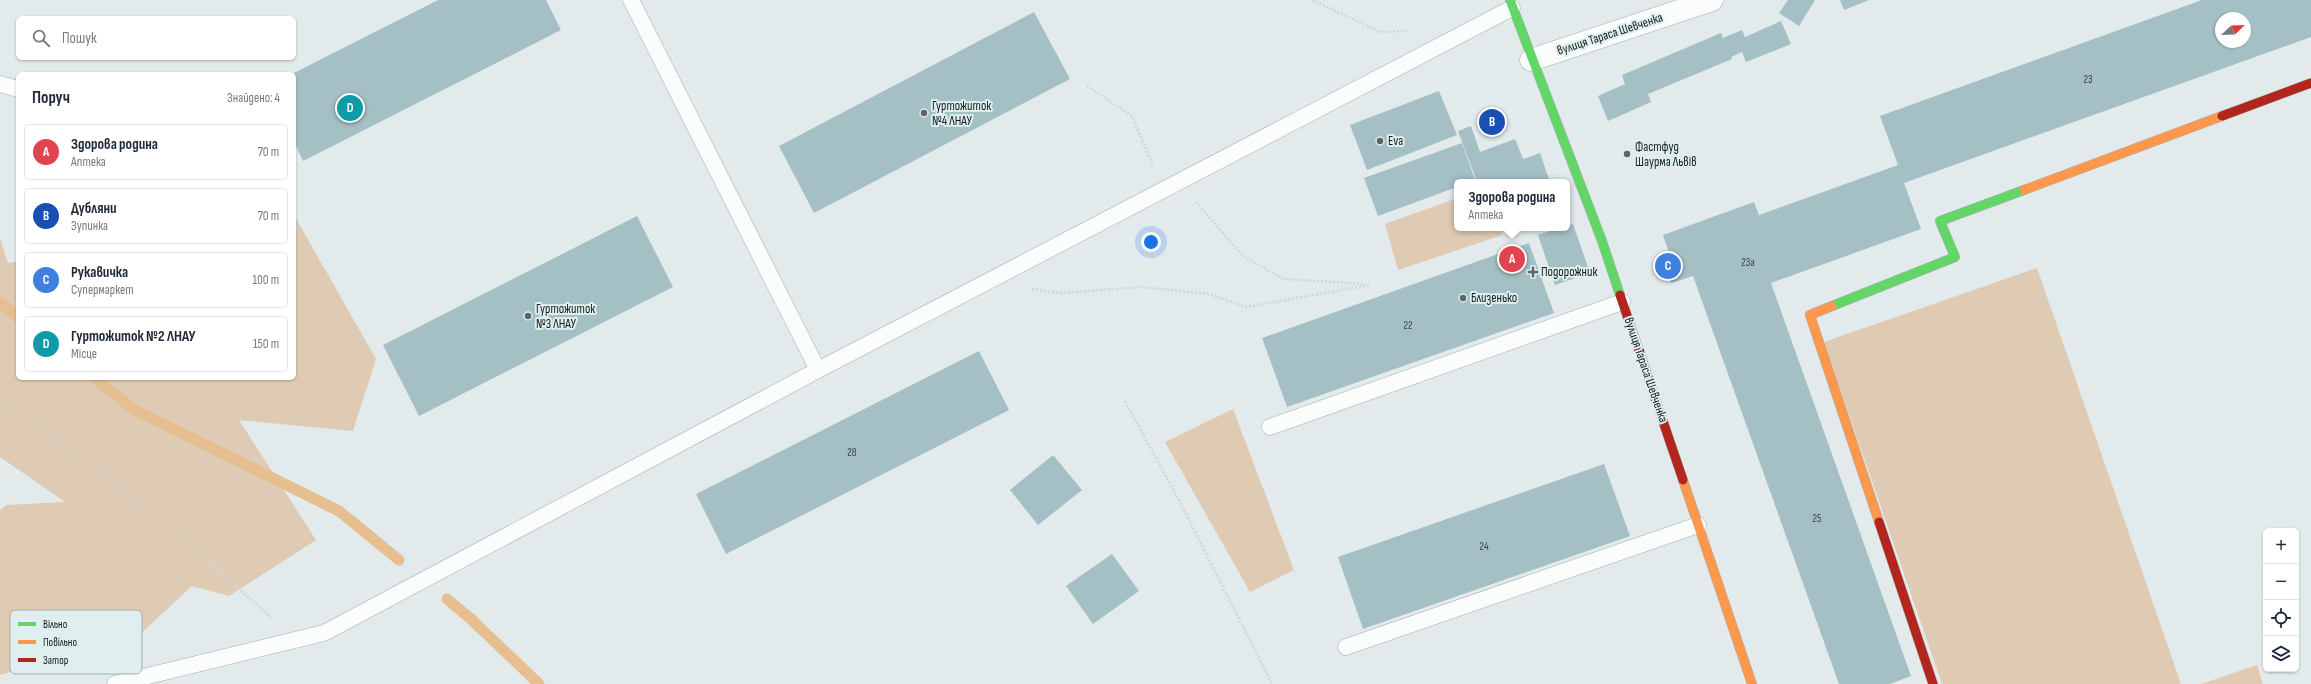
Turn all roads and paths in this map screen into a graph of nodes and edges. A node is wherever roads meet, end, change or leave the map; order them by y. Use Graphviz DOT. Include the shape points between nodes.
graph roads {
  1 [pos="631,0"];
  2 [pos="1312,0"];
  3 [pos="1712,0"];
  4 [pos="1511,4"];
  5 [pos="1412,31"];
  6 [pos="1531,60"];
  7 [pos="0,84"];
  8 [pos="2311,84"];
  9 [pos="1087,86"];
  10 [pos="16,88"];
  11 [pos="1163,190"];
  12 [pos="1030,289"];
  13 [pos="1622,302"];
  14 [pos="818,370"];
  15 [pos="0,399"];
  16 [pos="1125,401"];
  17 [pos="1270,427"];
  18 [pos="1698,525"];
  19 [pos="295,640"];
  20 [pos="1346,647"];
  21 [pos="115,684"];
  22 [pos="1272,684"];
  23 [pos="1752,684"];
  24 [pos="1933,684"];
  1 -- 14 [label="lane"];
  2 -- 5 [label="path" via="1380,32"];
  3 -- 6 [label="street, вулиця Тараса Шевченка"];
  4 -- 6 [label="street, вулиця Тараса Шевченка"];
  4 -- 11 [label="lane"];
  6 -- 13 [label="street, вулиця Тараса Шевченка" via="1602,241"];
  7 -- 10 [label="lane"];
  8 -- 24 [label="street" via="1940,221 1955,257 1810,316"];
  9 -- 11 [label="path" via="1132,116"];
  11 -- 12 [label="path" via="1196,202 1243,256 1284,279 1370,285 1246,307 1209,294 1141,287 1061,293"];
  11 -- 14 [label="lane"];
  13 -- 17 [label="lane"];
  13 -- 18 [label="street, вулиця Тараса Шевченка"];
  14 -- 19 [label="lane" via="324,633"];
  15 -- 19 [label="path" via="162,521"];
  16 -- 22 [label="path" via="1182,506"];
  18 -- 20 [label="lane"];
  18 -- 23 [label="street, вулиця Тараса Шевченка"];
  19 -- 21 [label="lane"];
}
